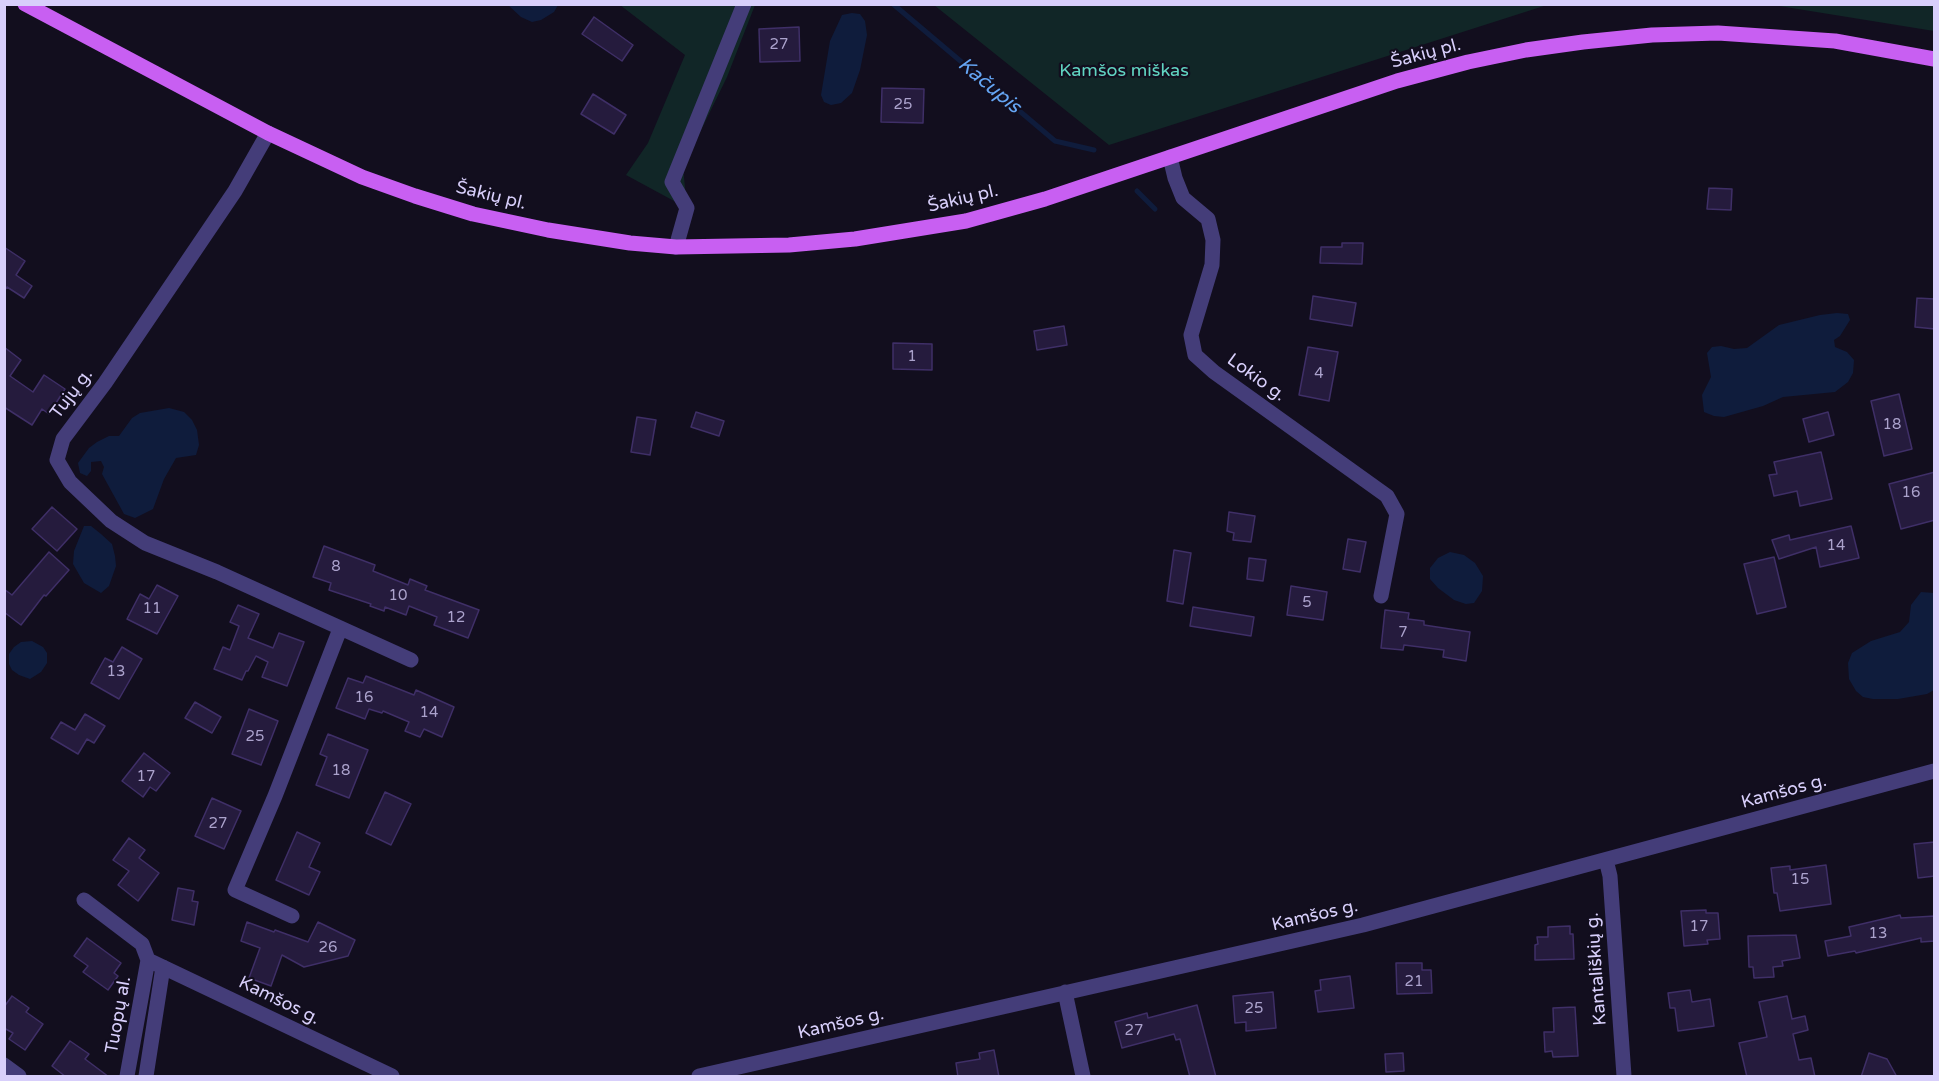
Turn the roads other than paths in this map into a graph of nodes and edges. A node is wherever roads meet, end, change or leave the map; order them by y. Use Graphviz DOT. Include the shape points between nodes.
graph roads {
  1 [pos="25,4"];
  2 [pos="744,4"];
  3 [pos="1935,58"];
  4 [pos="268,133"];
  5 [pos="1170,157"];
  6 [pos="676,247"];
  7 [pos="1381,596"];
  8 [pos="340,628"];
  9 [pos="411,660"];
  10 [pos="1935,771"];
  11 [pos="1606,860"];
  12 [pos="84,900"];
  13 [pos="292,916"];
  14 [pos="148,960"];
  15 [pos="163,967"];
  16 [pos="1065,992"];
  17 [pos="4,1065"];
  18 [pos="19,1077"];
  19 [pos="128,1077"];
  20 [pos="146,1077"];
  21 [pos="392,1077"];
  22 [pos="699,1077"];
  23 [pos="1083,1077"];
  24 [pos="1624,1077"];
  1 -- 4 [label="main road, Šakių pl."];
  2 -- 6 [label="street" via="672,182 687,208"];
  3 -- 5 [label="main road, Šakių pl." via="1835,41 1729,34 1652,35 1583,42 1468,62 1397,81"];
  4 -- 6 [label="main road, Šakių pl." via="362,177 473,214 548,230"];
  4 -- 8 [label="street, Tujų g." via="236,191 63,439 57,460 70,482 111,521 145,543"];
  5 -- 6 [label="main road, Šakių pl." via="966,221 789,245"];
  5 -- 7 [label="street, Lokio g." via="1183,198 1208,219 1213,240 1212,265 1191,335 1195,355 1387,496 1397,514"];
  8 -- 9 [label="street, Tujų g."];
  8 -- 13 [label="street" via="235,890"];
  10 -- 11 [label="street, Kamšos g."];
  11 -- 16 [label="street, Kamšos g." via="1363,925"];
  11 -- 24 [label="street, Kantališkių g."];
  12 -- 14 [label="street" via="142,944"];
  14 -- 15 [label="street, Kamšos g."];
  14 -- 19 [label="street, Tuopų al."];
  15 -- 20 [label="street"];
  15 -- 21 [label="street, Kamšos g."];
  16 -- 22 [label="street, Kamšos g."];
  16 -- 23 [label="street"];
  17 -- 18 [label="street"];
}
